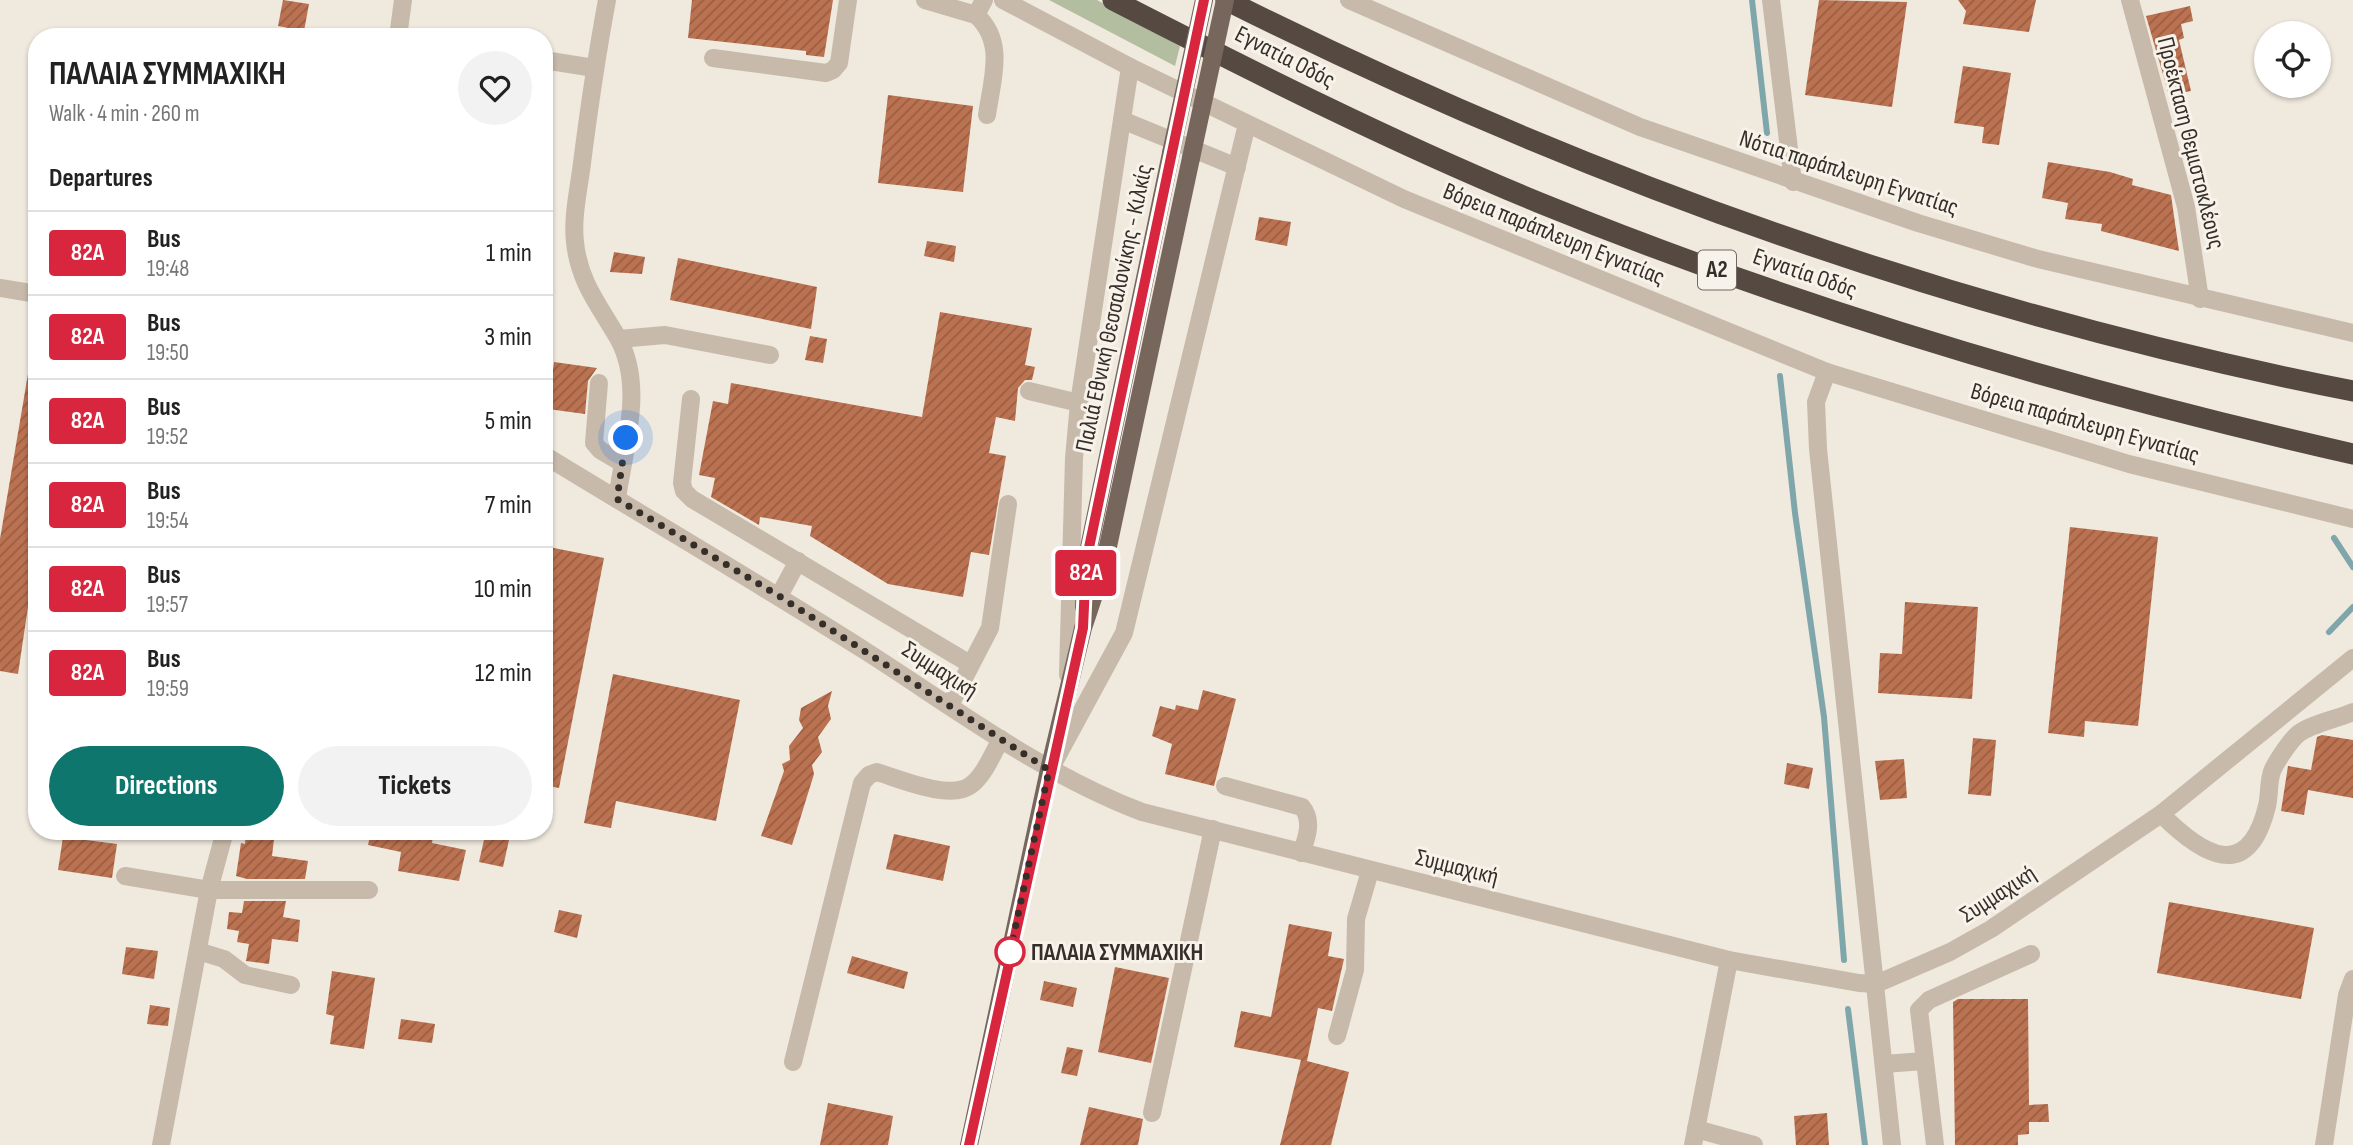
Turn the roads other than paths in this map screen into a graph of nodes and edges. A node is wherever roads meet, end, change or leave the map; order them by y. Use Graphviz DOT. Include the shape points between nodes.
graph roads {
  1 [pos="403,0"];
  2 [pos="607,0"];
  3 [pos="848,0"];
  4 [pos="925,0"];
  5 [pos="1003,0"];
  6 [pos="1113,0"];
  7 [pos="1204,0"];
  8 [pos="1225,0"];
  9 [pos="1349,0"];
  10 [pos="1771,0"];
  11 [pos="2130,0"];
  12 [pos="980,7"];
  13 [pos="399,28"];
  14 [pos="713,58"];
  15 [pos="553,61"];
  16 [pos="1130,67"];
  17 [pos="594,68"];
  18 [pos="987,116"];
  19 [pos="1122,120"];
  20 [pos="1247,124"];
  21 [pos="1237,167"];
  22 [pos="1793,182"];
  23 [pos="0,288"];
  24 [pos="28,293"];
  25 [pos="2200,299"];
  26 [pos="2353,333"];
  27 [pos="619,339"];
  28 [pos="770,355"];
  29 [pos="1827,372"];
  30 [pos="599,383"];
  31 [pos="1029,391"];
  32 [pos="2353,391"];
  33 [pos="691,398"];
  34 [pos="1079,402"];
  35 [pos="2353,454"];
  36 [pos="553,460"];
  37 [pos="622,463"];
  38 [pos="617,499"];
  39 [pos="1008,504"];
  40 [pos="2353,519"];
  41 [pos="799,561"];
  42 [pos="779,596"];
  43 [pos="1083,628"];
  44 [pos="2353,658"];
  45 [pos="970,664"];
  46 [pos="1067,696"];
  47 [pos="950,705"];
  48 [pos="2353,712"];
  49 [pos="1001,739"];
  50 [pos="1049,770"];
  51 [pos="1225,786"];
  52 [pos="2161,814"];
  53 [pos="1213,829"];
  54 [pos="223,840"];
  55 [pos="1301,853"];
  56 [pos="1370,871"];
  57 [pos="125,876"];
  58 [pos="209,890"];
  59 [pos="369,890"];
  60 [pos="198,951"];
  61 [pos="2031,954"];
  62 [pos="1729,960"];
  63 [pos="2353,979"];
  64 [pos="1876,984"];
  65 [pos="291,985"];
  66 [pos="1337,1036"];
  67 [pos="1924,1060"];
  68 [pos="793,1062"];
  69 [pos="1884,1064"];
  70 [pos="1152,1113"];
  71 [pos="1694,1137"];
  72 [pos="161,1145"];
  73 [pos="970,1145"];
  74 [pos="1754,1145"];
  75 [pos="1892,1145"];
  76 [pos="1935,1145"];
  77 [pos="2323,1145"];
  1 -- 13 [label="street"];
  2 -- 17 [label="street"];
  3 -- 14 [label="street" via="839,63 833,70 826,73"];
  4 -- 12 [label="street"];
  5 -- 16 [label="street, Βόρεια παράπλευρη Εγνατίας"];
  6 -- 35 [label="highway, Εγνατία Οδός / Α2" via="1339,113 1539,202 1738,278 1891,331 2066,383"];
  7 -- 43 [label="main road, Παλιά Εθνική Θεσσαλονίκης - Κιλκίς, bridge" via="1086,562"];
  8 -- 32 [label="highway, Εγνατία Οδός / Α2" via="1354,64 1560,153 1914,279 2078,330"];
  8 -- 43 [label="main road, Παλιά Εθνική Θεσσαλονίκης - Κιλκίς, bridge" via="1104,565"];
  9 -- 22 [label="street, Νότια παράπλευρη Εγνατίας" via="1640,127"];
  10 -- 22 [label="street"];
  11 -- 25 [label="street, Προέκταση Θεμιστοκλέους" via="2186,207"];
  12 -- 18 [label="street" via="996,45"];
  15 -- 17 [label="street"];
  16 -- 19 [label="street"];
  16 -- 20 [label="street, Βόρεια παράπλευρη Εγνατίας"];
  17 -- 27 [label="street" via="574,239 584,283"];
  19 -- 21 [label="street"];
  19 -- 34 [label="street"];
  20 -- 21 [label="street"];
  20 -- 29 [label="street, Βόρεια παράπλευρη Εγνατίας" via="1404,199"];
  21 -- 50 [label="street" via="1124,633"];
  22 -- 25 [label="street, Νότια παράπλευρη Εγνατίας" via="2038,259"];
  23 -- 24 [label="street"];
  25 -- 26 [label="street, Νότια παράπλευρη Εγνατίας"];
  27 -- 28 [label="street" via="665,335"];
  27 -- 37 [label="street" via="632,390"];
  29 -- 40 [label="street, Βόρεια παράπλευρη Εγνατίας" via="2129,464"];
  29 -- 64 [label="street" via="1816,402 1818,449"];
  30 -- 37 [label="street" via="594,443"];
  31 -- 34 [label="street"];
  33 -- 41 [label="street" via="684,491"];
  34 -- 46 [label="street"];
  36 -- 38 [label="street, Συμμαχική"];
  37 -- 38 [label="street"];
  38 -- 42 [label="street, Συμμαχική"];
  39 -- 45 [label="street" via="990,628"];
  41 -- 42 [label="street"];
  41 -- 45 [label="street"];
  42 -- 47 [label="street, Συμμαχική"];
  43 -- 46 [label="main road, Παλιά Εθνική Θεσσαλονίκης - Κιλκίς"];
  44 -- 52 [label="street, Συμμαχική"];
  45 -- 47 [label="street"];
  46 -- 50 [label="main road, Παλιά Εθνική Θεσσαλονίκης - Κιλκίς"];
  47 -- 49 [label="street, Συμμαχική"];
  48 -- 52 [label="street" via="2299,734 2272,771 2259,831 2251,845 2238,854 2222,856 2201,848"];
  49 -- 50 [label="street, Συμμαχική"];
  49 -- 68 [label="street" via="973,784 960,791 943,791 877,772 862,783"];
  50 -- 53 [label="street, Συμμαχική" via="1142,812"];
  50 -- 73 [label="main road, Παλιά Εθνική Θεσσαλονίκης - Κιλκίς"];
  51 -- 55 [label="street" via="1302,807 1308,836"];
  52 -- 64 [label="street, Συμμαχική" via="1991,929"];
  53 -- 55 [label="street, Συμμαχική"];
  53 -- 70 [label="street"];
  54 -- 58 [label="street"];
  55 -- 56 [label="street, Συμμαχική"];
  56 -- 62 [label="street, Συμμαχική"];
  56 -- 66 [label="street" via="1356,919 1355,970"];
  57 -- 58 [label="street"];
  58 -- 59 [label="street"];
  58 -- 60 [label="street"];
  60 -- 65 [label="street" via="224,959 244,975"];
  60 -- 72 [label="street"];
  61 -- 67 [label="street" via="1923,1004 1919,1010"];
  62 -- 64 [label="street, Συμμαχική"];
  62 -- 71 [label="street"];
  63 -- 77 [label="street"];
  64 -- 69 [label="street"];
  67 -- 69 [label="street"];
  67 -- 76 [label="street"];
  69 -- 75 [label="street"];
  71 -- 74 [label="street"];
}
